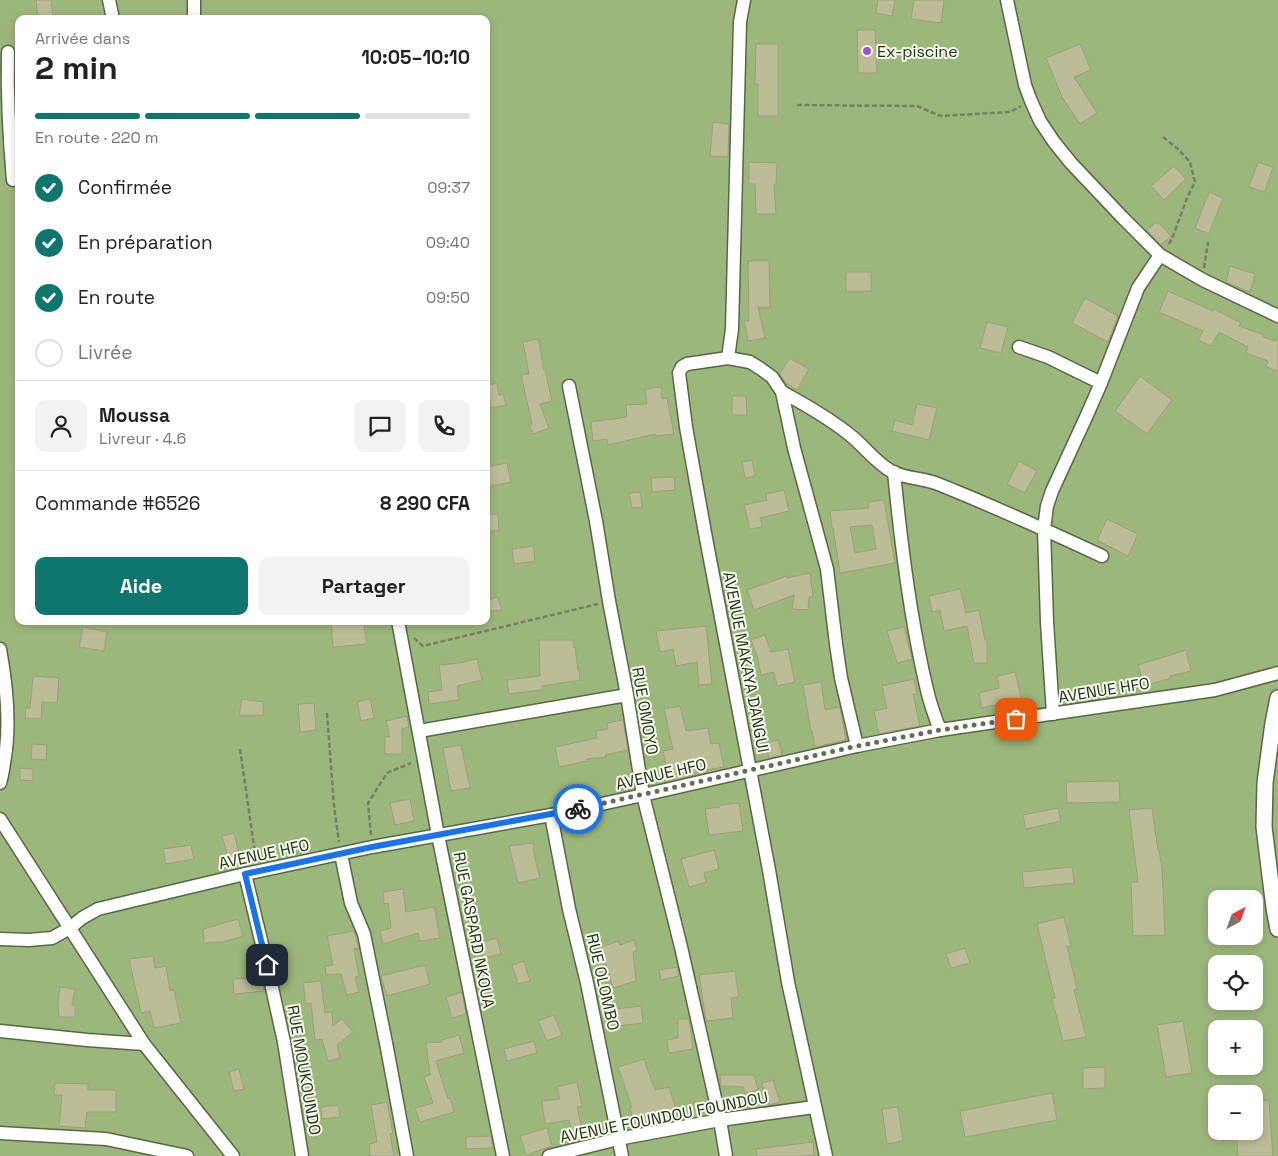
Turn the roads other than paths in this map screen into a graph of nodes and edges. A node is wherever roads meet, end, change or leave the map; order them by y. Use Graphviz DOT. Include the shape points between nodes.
graph roads {
  1 [pos="109,0"];
  2 [pos="194,0"];
  3 [pos="744,0"];
  4 [pos="1007,0"];
  5 [pos="112,15"];
  6 [pos="194,15"];
  7 [pos="9,52"];
  8 [pos="14,180"];
  9 [pos="1160,255"];
  10 [pos="1278,316"];
  11 [pos="1019,347"];
  12 [pos="728,358"];
  13 [pos="1101,383"];
  14 [pos="569,386"];
  15 [pos="782,392"];
  16 [pos="894,472"];
  17 [pos="1044,529"];
  18 [pos="1102,556"];
  19 [pos="398,625"];
  20 [pos="0,649"];
  21 [pos="1278,673"];
  22 [pos="627,695"];
  23 [pos="1278,698"];
  24 [pos="1053,714"];
  25 [pos="940,730"];
  26 [pos="419,731"];
  27 [pos="857,746"];
  28 [pos="750,771"];
  29 [pos="0,783"];
  30 [pos="643,795"];
  31 [pos="551,815"];
  32 [pos="0,819"];
  33 [pos="438,835"];
  34 [pos="341,854"];
  35 [pos="251,873"];
  36 [pos="70,928"];
  37 [pos="1278,929"];
  38 [pos="0,939"];
  39 [pos="0,1031"];
  40 [pos="144,1044"];
  41 [pos="814,1107"];
  42 [pos="720,1120"];
  43 [pos="0,1133"];
  44 [pos="618,1139"];
  45 [pos="187,1156"];
  46 [pos="233,1156"];
  47 [pos="302,1156"];
  48 [pos="406,1156"];
  49 [pos="503,1156"];
  50 [pos="549,1156"];
  51 [pos="622,1156"];
  52 [pos="726,1156"];
  53 [pos="826,1156"];
  1 -- 5 [label="street"];
  2 -- 6 [label="street"];
  3 -- 12 [label="street" via="740,22 732,329"];
  4 -- 9 [label="street" via="1025,85 1044,128 1071,162"];
  7 -- 8 [label="street" via="8,127"];
  9 -- 10 [label="street"];
  9 -- 13 [label="street" via="1138,288"];
  11 -- 13 [label="street" via="1048,357"];
  12 -- 15 [label="street" via="750,362 772,377"];
  12 -- 28 [label="street, AVENUE MAKAYA DANGUI" via="687,364 679,373 686,427"];
  13 -- 17 [label="street" via="1052,490"];
  14 -- 22 [label="street, RUE OMOYO"];
  15 -- 16 [label="street" via="838,425"];
  15 -- 27 [label="street" via="827,569 841,678"];
  16 -- 17 [label="street" via="932,481"];
  16 -- 25 [label="street" via="900,541 914,623 927,691"];
  17 -- 18 [label="street"];
  17 -- 24 [label="street"];
  19 -- 26 [label="street, RUE GASPARD NKOUA"];
  20 -- 29 [label="street" via="6,679 8,724 7,750"];
  21 -- 24 [label="street, AVENUE HFO" via="1215,690"];
  22 -- 26 [label="street"];
  22 -- 30 [label="street, RUE OMOYO"];
  23 -- 37 [label="street" via="1265,783 1264,827"];
  24 -- 25 [label="street, AVENUE HFO"];
  25 -- 27 [label="street, AVENUE HFO"];
  26 -- 33 [label="street, RUE GASPARD NKOUA"];
  27 -- 28 [label="street, AVENUE HFO"];
  28 -- 30 [label="street, AVENUE HFO"];
  28 -- 41 [label="street, AVENUE MAKAYA DANGUI"];
  30 -- 31 [label="street, AVENUE HFO"];
  30 -- 42 [label="street, RUE OMOYO"];
  31 -- 33 [label="street, AVENUE HFO"];
  31 -- 44 [label="street, RUE OLOMBO"];
  32 -- 36 [label="street"];
  33 -- 34 [label="street, AVENUE HFO"];
  33 -- 49 [label="street, RUE GASPARD NKOUA"];
  34 -- 35 [label="street, AVENUE HFO"];
  34 -- 48 [label="street" via="351,903 364,934"];
  35 -- 36 [label="street, AVENUE HFO" via="98,910"];
  35 -- 47 [label="street, RUE MOUKOUNDO" via="284,1042"];
  36 -- 38 [label="street, AVENUE HFO" via="52,938"];
  36 -- 40 [label="street"];
  39 -- 40 [label="street"];
  40 -- 46 [label="street"];
  41 -- 42 [label="street, AVENUE FOUNDOU FOUNDOU"];
  41 -- 53 [label="street, AVENUE MAKAYA DANGUI"];
  42 -- 44 [label="street, AVENUE FOUNDOU FOUNDOU"];
  42 -- 52 [label="street, RUE OMOYO"];
  43 -- 45 [label="street" via="106,1139"];
  44 -- 50 [label="street, AVENUE FOUNDOU FOUNDOU"];
  44 -- 51 [label="street, RUE OLOMBO"];
}
